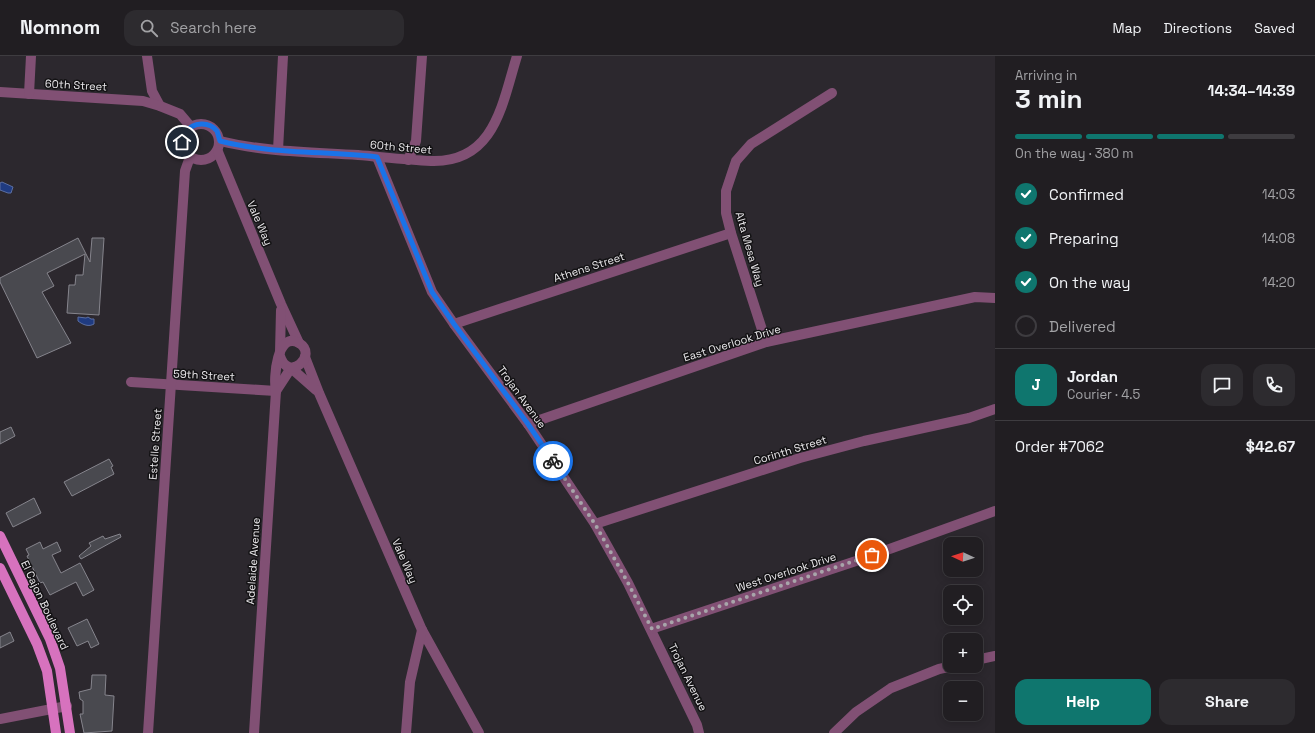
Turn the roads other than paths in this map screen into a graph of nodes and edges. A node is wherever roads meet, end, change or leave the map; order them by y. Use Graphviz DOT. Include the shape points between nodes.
graph roads {
  1 [pos="31,56"];
  2 [pos="147,56"];
  3 [pos="283,56"];
  4 [pos="422,56"];
  5 [pos="517,56"];
  6 [pos="0,92"];
  7 [pos="832,93"];
  8 [pos="29,94"];
  9 [pos="160,106"];
  10 [pos="191,127"];
  11 [pos="220,141"];
  12 [pos="278,150"];
  13 [pos="218,152"];
  14 [pos="190,157"];
  15 [pos="377,157"];
  16 [pos="408,160"];
  17 [pos="731,233"];
  18 [pos="995,298"];
  19 [pos="281,304"];
  20 [pos="454,324"];
  21 [pos="766,342"];
  22 [pos="299,343"];
  23 [pos="280,354"];
  24 [pos="305,357"];
  25 [pos="291,368"];
  26 [pos="131,382"];
  27 [pos="171,385"];
  28 [pos="276,391"];
  29 [pos="319,393"];
  30 [pos="995,409"];
  31 [pos="528,424"];
  32 [pos="995,511"];
  33 [pos="595,524"];
  34 [pos="1,542"];
  35 [pos="0,568"];
  36 [pos="652,629"];
  37 [pos="422,630"];
  38 [pos="995,656"];
  39 [pos="983,659"];
  40 [pos="943,669"];
  41 [pos="67,706"];
  42 [pos="53,708"];
  43 [pos="0,719"];
  44 [pos="56,733"];
  45 [pos="70,733"];
  46 [pos="148,733"];
  47 [pos="254,733"];
  48 [pos="406,733"];
  49 [pos="479,733"];
  50 [pos="699,733"];
  51 [pos="834,733"];
  1 -- 8 [label="street"];
  2 -- 9 [label="street" via="152,91"];
  3 -- 12 [label="street"];
  4 -- 16 [label="street" via="416,141"];
  5 -- 16 [label="street, 60th Street" via="497,120 481,144 465,155 440,162"];
  6 -- 8 [label="street, 60th Street"];
  7 -- 17 [label="street, Alta Mesa Way" via="751,144 736,161 726,191 726,213"];
  8 -- 9 [label="street, 60th Street" via="143,101"];
  9 -- 10 [label="street, 60th Street" via="180,114"];
  10 -- 11 [label="street" via="200,124 210,126 217,132"];
  10 -- 14 [label="street" via="185,133 182,142"];
  11 -- 12 [label="street, 60th Street" via="243,147"];
  11 -- 13 [label="street"];
  12 -- 15 [label="street, 60th Street"];
  13 -- 14 [label="street" via="210,159 200,161"];
  13 -- 19 [label="street, Vale Way"];
  14 -- 27 [label="street, Estelle Street" via="185,171"];
  15 -- 16 [label="street, 60th Street"];
  15 -- 20 [label="street, Trojan Avenue" via="432,292"];
  17 -- 20 [label="street, Athens Street"];
  17 -- 21 [label="street, Alta Mesa Way"];
  18 -- 21 [label="street, East Overlook Drive" via="975,297"];
  19 -- 22 [label="street, Vale Way"];
  19 -- 23 [label="street, Vale Way"];
  20 -- 31 [label="street, Trojan Avenue"];
  21 -- 31 [label="street, East Overlook Drive"];
  22 -- 23 [label="street" via="287,343 281,348"];
  22 -- 24 [label="street, Vale Way"];
  23 -- 25 [label="street, Vale Way" via="283,364"];
  23 -- 28 [label="street, Adelaide Avenue" via="276,364"];
  24 -- 25 [label="street" via="302,364"];
  24 -- 29 [label="street, Vale Way"];
  25 -- 28 [label="street, Adelaide Avenue"];
  25 -- 29 [label="street, Vale Way"];
  26 -- 27 [label="street, 59th Street"];
  27 -- 28 [label="street, 59th Street"];
  27 -- 46 [label="street, Estelle Street"];
  28 -- 47 [label="street, Adelaide Avenue"];
  29 -- 37 [label="street, Vale Way"];
  30 -- 33 [label="street, Corinth Street" via="969,418 800,458"];
  31 -- 33 [label="street, Trojan Avenue"];
  32 -- 36 [label="street, West Overlook Drive" via="859,560"];
  33 -- 36 [label="street, Trojan Avenue"];
  34 -- 41 [label="main road, El Cajon Boulevard" via="50,639 60,668"];
  35 -- 42 [label="main road" via="37,644 46,671"];
  36 -- 50 [label="street, Trojan Avenue"];
  37 -- 48 [label="street" via="410,682"];
  37 -- 49 [label="street, Vale Way"];
  38 -- 39 [label="street"];
  40 -- 51 [label="street" via="891,688 856,712"];
  41 -- 42 [label="street"];
  41 -- 45 [label="main road, El Cajon Boulevard"];
  42 -- 43 [label="street"];
  42 -- 44 [label="main road"];
}
